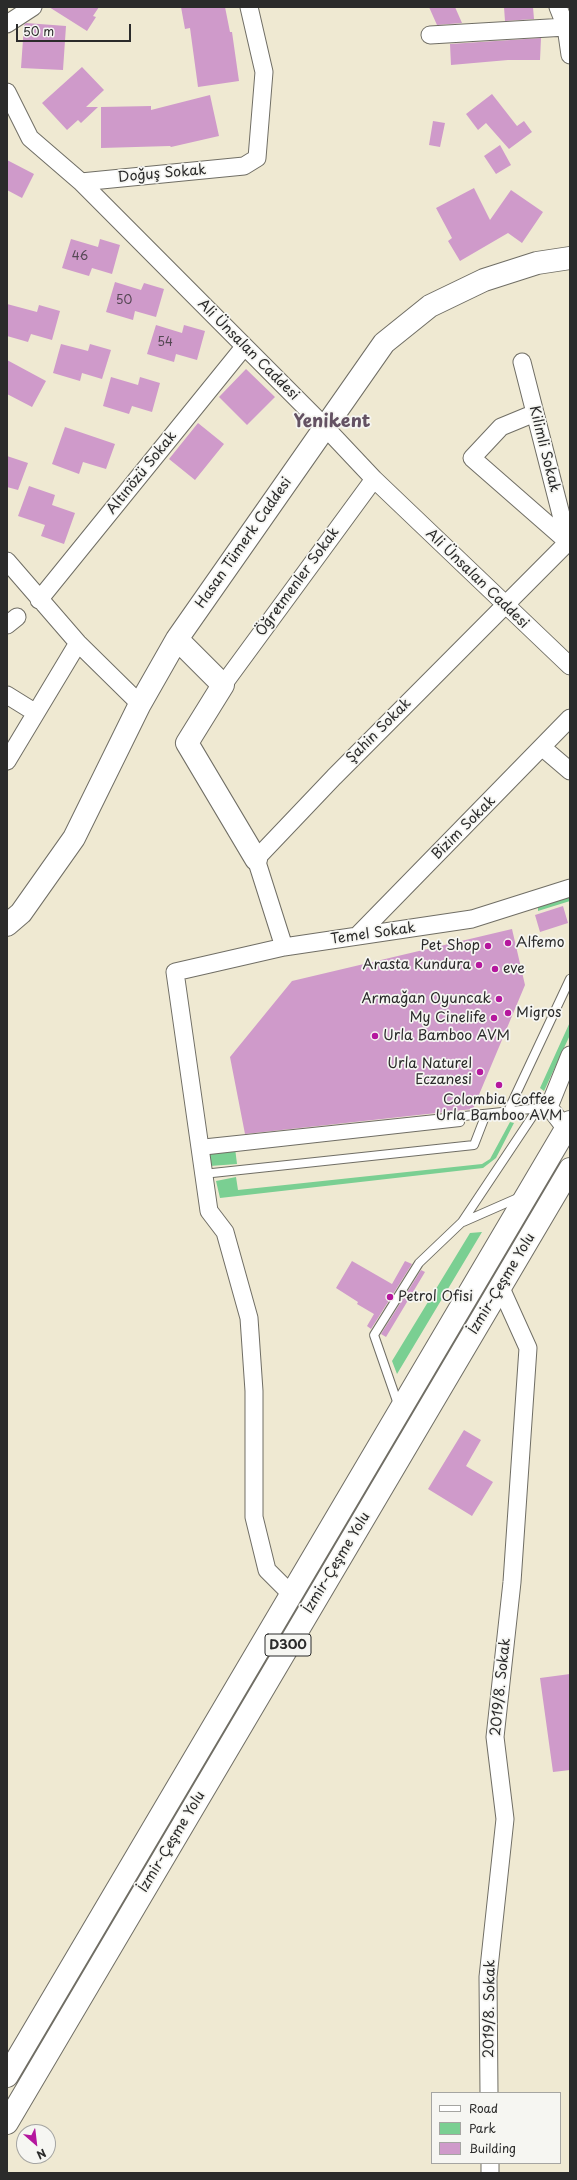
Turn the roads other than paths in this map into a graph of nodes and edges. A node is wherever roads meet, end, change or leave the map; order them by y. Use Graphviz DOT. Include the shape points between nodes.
graph roads {
  1 [pos="33,7"];
  2 [pos="249,7"];
  3 [pos="558,7"];
  4 [pos="7,24"];
  5 [pos="566,27"];
  6 [pos="430,35"];
  7 [pos="570,55"];
  8 [pos="7,92"];
  9 [pos="81,182"];
  10 [pos="570,258"];
  11 [pos="244,347"];
  12 [pos="522,362"];
  13 [pos="535,413"];
  14 [pos="325,427"];
  15 [pos="374,479"];
  16 [pos="568,542"];
  17 [pos="7,561"];
  18 [pos="39,600"];
  19 [pos="505,605"];
  20 [pos="177,639"];
  21 [pos="78,643"];
  22 [pos="570,666"];
  23 [pos="223,685"];
  24 [pos="7,695"];
  25 [pos="140,704"];
  26 [pos="36,712"];
  27 [pos="570,718"];
  28 [pos="543,748"];
  29 [pos="7,761"];
  30 [pos="570,771"];
  31 [pos="256,859"];
  32 [pos="570,888"];
  33 [pos="7,925"];
  34 [pos="357,936"];
  35 [pos="284,947"];
  36 [pos="570,979"];
  37 [pos="570,1055"];
  38 [pos="543,1108"];
  39 [pos="508,1112"];
  40 [pos="485,1117"];
  41 [pos="568,1125"];
  42 [pos="199,1147"];
  43 [pos="570,1169"];
  44 [pos="203,1174"];
  45 [pos="528,1194"];
  46 [pos="462,1222"];
  47 [pos="500,1286"];
  48 [pos="400,1410"];
  49 [pos="291,1594"];
  50 [pos="7,2076"];
  51 [pos="490,2092"];
  52 [pos="7,2123"];
  1 -- 4 [label="street"];
  2 -- 9 [label="street, Doğuş Sokak" via="264,72 250,162"];
  3 -- 5 [label="street"];
  5 -- 6 [label="street"];
  5 -- 7 [label="street"];
  8 -- 9 [label="street, Ali Ünsalan Caddesi" via="30,138"];
  9 -- 11 [label="street, Ali Ünsalan Caddesi"];
  10 -- 14 [label="main road, Hasan Tümerk Caddesi" via="537,263 484,280 430,306 384,343"];
  11 -- 14 [label="street, Ali Ünsalan Caddesi"];
  11 -- 18 [label="street, Altınözü Sokak"];
  12 -- 13 [label="street, Kilimli Sokak"];
  13 -- 16 [label="street, Kilimli Sokak"];
  13 -- 16 [label="street" via="501,427 472,458"];
  14 -- 15 [label="street, Ali Ünsalan Caddesi"];
  14 -- 20 [label="main road, Hasan Tümerk Caddesi"];
  15 -- 19 [label="street, Ali Ünsalan Caddesi"];
  15 -- 23 [label="street, Öğretmenler Sokak"];
  16 -- 19 [label="street"];
  17 -- 18 [label="street"];
  18 -- 21 [label="street"];
  19 -- 22 [label="street, Ali Ünsalan Caddesi"];
  19 -- 31 [label="street, Şahin Sokak"];
  20 -- 23 [label="main road"];
  20 -- 25 [label="main road, Hasan Tümerk Caddesi"];
  21 -- 25 [label="street"];
  21 -- 26 [label="street"];
  23 -- 31 [label="main road" via="187,743"];
  24 -- 26 [label="street"];
  25 -- 33 [label="main road, Hasan Tümerk Caddesi" via="74,838 20,913"];
  26 -- 29 [label="street"];
  27 -- 28 [label="street, Bizim Sokak"];
  28 -- 30 [label="street"];
  28 -- 34 [label="street, Bizim Sokak"];
  31 -- 35 [label="street"];
  32 -- 34 [label="street, Temel Sokak" via="472,919"];
  34 -- 35 [label="street, Temel Sokak"];
  35 -- 42 [label="street, Temel Sokak" via="175,972"];
  36 -- 39 [label="lane"];
  37 -- 38 [label="street"];
  38 -- 39 [label="lane"];
  38 -- 41 [label="street"];
  38 -- 46 [label="lane"];
  39 -- 40 [label="lane"];
  40 -- 42 [label="lane"];
  40 -- 44 [label="lane" via="474,1145"];
  41 -- 45 [label="main road, İzmir-Çeşme Yolu / D300"];
  42 -- 44 [label="street"];
  43 -- 47 [label="main road, İzmir-Çeşme Yolu / D300"];
  44 -- 49 [label="street" via="209,1211 225,1232 249,1318 254,1392 254,1517 267,1570"];
  45 -- 46 [label="lane"];
  45 -- 48 [label="main road, İzmir-Çeşme Yolu / D300"];
  46 -- 48 [label="lane" via="420,1263 374,1335"];
  47 -- 51 [label="street, 2019/8. Sokak" via="528,1348 512,1582 495,1737 505,1819 488,1977"];
  47 -- 52 [label="main road, İzmir-Çeşme Yolu / D300"];
  48 -- 49 [label="main road, İzmir-Çeşme Yolu / D300"];
  49 -- 50 [label="main road, İzmir-Çeşme Yolu / D300"];
}
